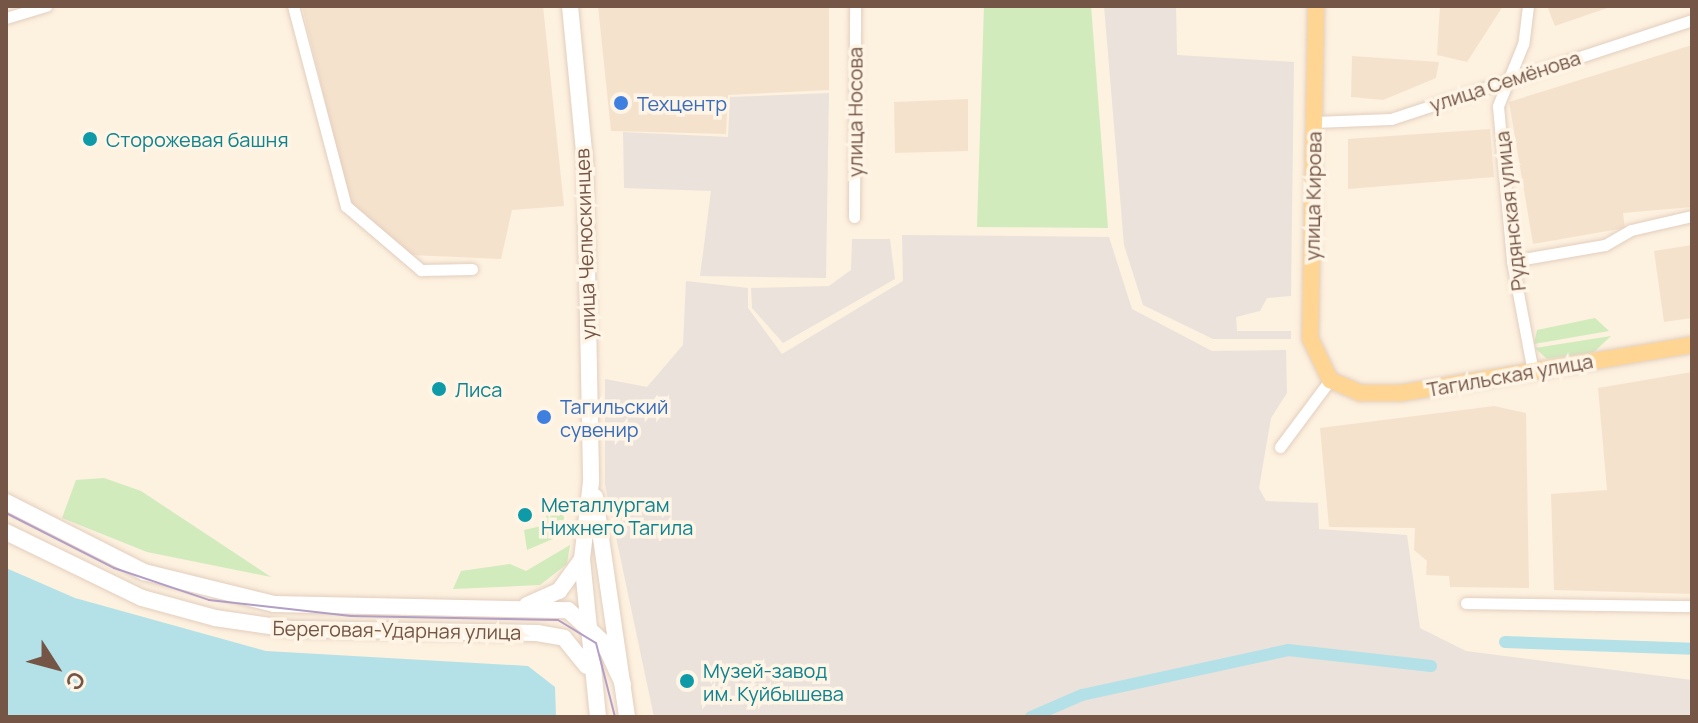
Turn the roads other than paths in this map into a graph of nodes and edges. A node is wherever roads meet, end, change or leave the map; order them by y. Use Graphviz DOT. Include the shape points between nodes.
graph roads {
  1 [pos="46,6"];
  2 [pos="293,6"];
  3 [pos="570,6"];
  4 [pos="855,6"];
  5 [pos="1316,6"];
  6 [pos="1528,6"];
  7 [pos="6,18"];
  8 [pos="1692,20"];
  9 [pos="1506,80"];
  10 [pos="1314,122"];
  11 [pos="1692,216"];
  12 [pos="854,217"];
  13 [pos="1512,261"];
  14 [pos="472,269"];
  15 [pos="1692,345"];
  16 [pos="1533,372"];
  17 [pos="1330,380"];
  18 [pos="1280,447"];
  19 [pos="591,482"];
  20 [pos="6,502"];
  21 [pos="6,532"];
  22 [pos="582,559"];
  23 [pos="1466,603"];
  24 [pos="1692,606"];
  25 [pos="522,607"];
  26 [pos="586,620"];
  27 [pos="592,678"];
  28 [pos="623,684"];
  29 [pos="598,717"];
  30 [pos="627,717"];
  1 -- 7 [label="street"];
  2 -- 14 [label="street" via="346,206 421,270"];
  3 -- 19 [label="main road, улица Челюскинцев" via="585,163"];
  4 -- 12 [label="street, улица Носова"];
  5 -- 10 [label="main road, улица Кирова"];
  6 -- 9 [label="street, Рудянская улица" via="1523,44"];
  8 -- 9 [label="street, улица Семёнова"];
  9 -- 10 [label="street, улица Семёнова" via="1391,119"];
  9 -- 13 [label="street, Рудянская улица" via="1498,106"];
  10 -- 17 [label="main road, улица Кирова" via="1310,338"];
  11 -- 13 [label="street" via="1631,230 1605,245"];
  13 -- 16 [label="street, Рудянская улица"];
  15 -- 16 [label="main road, Тагильская улица"];
  16 -- 17 [label="main road, Тагильская улица" via="1378,394"];
  17 -- 18 [label="street"];
  19 -- 22 [label="main road, улица Челюскинцев"];
  19 -- 28 [label="main road, улица Челюскинцев"];
  20 -- 25 [label="main road, Береговая-Ударная улица" via="144,572 236,596 360,608"];
  21 -- 27 [label="main road, Береговая-Ударная улица" via="142,598 202,615 290,629 537,633 577,648"];
  22 -- 25 [label="main road, Береговая-Ударная улица" via="559,591"];
  22 -- 26 [label="main road, улица Челюскинцев"];
  23 -- 24 [label="street"];
  25 -- 26 [label="main road, Береговая-Ударная улица" via="561,608"];
  26 -- 27 [label="main road, улица Челюскинцев"];
  26 -- 28 [label="main road"];
  27 -- 29 [label="main road, улица Челюскинцев"];
  28 -- 30 [label="main road, улица Челюскинцев"];
}
